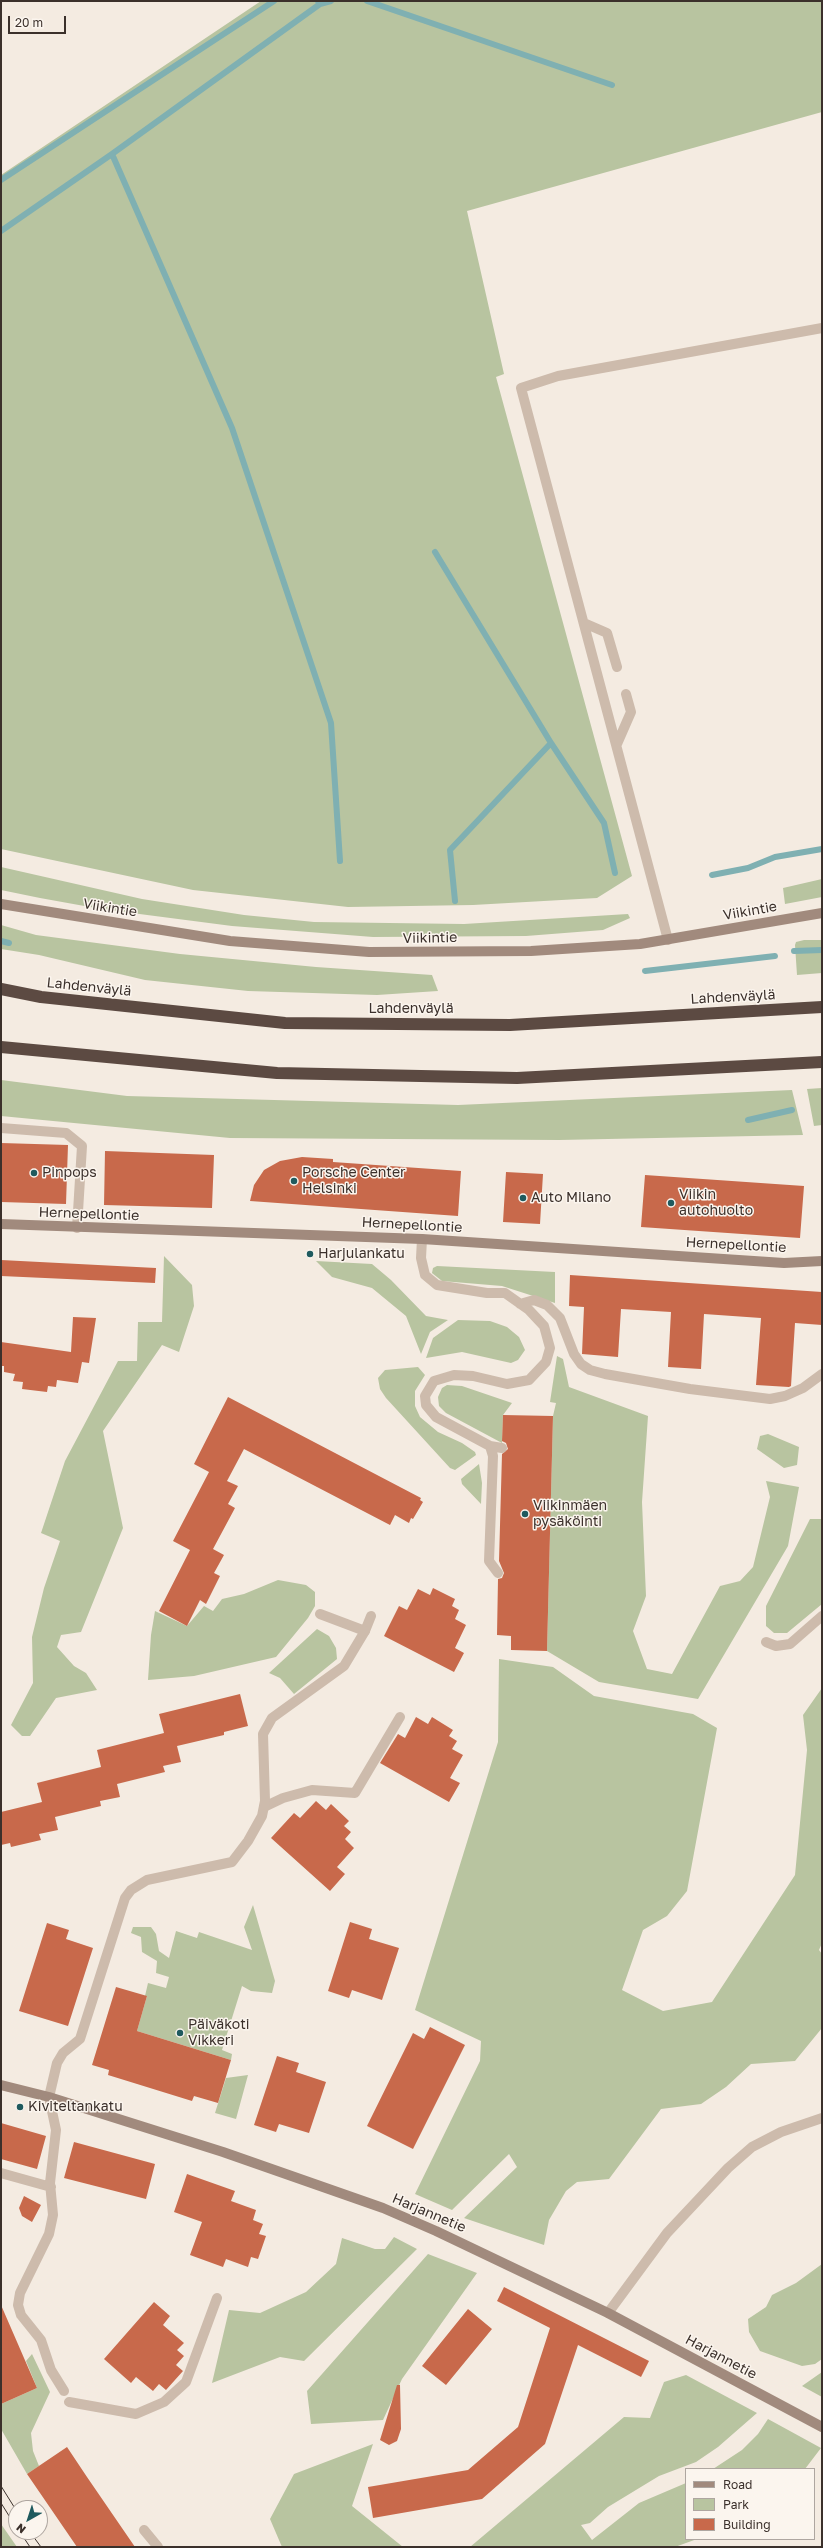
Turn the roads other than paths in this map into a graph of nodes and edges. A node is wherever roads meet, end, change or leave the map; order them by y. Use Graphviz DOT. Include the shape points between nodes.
graph roads {
  1 [pos="822,328"];
  2 [pos="584,623"];
  3 [pos="617,667"];
  4 [pos="626,694"];
  5 [pos="617,744"];
  6 [pos="1,899"];
  7 [pos="1,904"];
  8 [pos="38,911"];
  9 [pos="822,913"];
  10 [pos="668,940"];
  11 [pos="1,985"];
  12 [pos="1,989"];
  13 [pos="41,997"];
  14 [pos="822,1007"];
  15 [pos="1,1047"];
  16 [pos="822,1062"];
  17 [pos="1,1128"];
  18 [pos="1,1224"];
  19 [pos="77,1228"];
  20 [pos="422,1239"];
  21 [pos="822,1261"];
  22 [pos="520,1304"];
  23 [pos="822,1374"];
  24 [pos="490,1446"];
  25 [pos="502,1448"];
  26 [pos="498,1573"];
  27 [pos="320,1614"];
  28 [pos="371,1616"];
  29 [pos="822,1616"];
  30 [pos="365,1631"];
  31 [pos="766,1642"];
  32 [pos="400,1717"];
  33 [pos="264,1807"];
  34 [pos="1,2085"];
  35 [pos="50,2097"];
  36 [pos="822,2118"];
  37 [pos="1,2173"];
  38 [pos="51,2187"];
  39 [pos="217,2298"];
  40 [pos="608,2313"];
  41 [pos="64,2391"];
  42 [pos="69,2402"];
  43 [pos="822,2427"];
  44 [pos="144,2530"];
  45 [pos="158,2547"];
  1 -- 2 [label="street" via="558,376 520,388"];
  2 -- 3 [label="street" via="608,633"];
  2 -- 5 [label="street"];
  4 -- 5 [label="street" via="631,712"];
  5 -- 10 [label="street"];
  6 -- 8 [label="street, Viikintie"];
  7 -- 8 [label="street, Viikintie"];
  8 -- 10 [label="street, Viikintie" via="230,941 369,952 531,951"];
  9 -- 10 [label="street, Viikintie"];
  11 -- 13 [label="highway"];
  12 -- 13 [label="highway, Lahdenväylä"];
  13 -- 14 [label="highway, Lahdenväylä" via="293,1024 510,1025"];
  15 -- 16 [label="highway" via="277,1073 517,1078"];
  17 -- 19 [label="street" via="66,1133 82,1146"];
  18 -- 19 [label="street, Hernepellontie"];
  19 -- 20 [label="street, Hernepellontie"];
  20 -- 21 [label="street, Hernepellontie" via="784,1263"];
  20 -- 22 [label="street" via="425,1275 437,1285 505,1293"];
  22 -- 23 [label="street" via="534,1300 547,1305 560,1318 574,1354 581,1364 590,1370 605,1374 690,1389 770,1399 797,1391"];
  22 -- 24 [label="street" via="544,1326 550,1348 546,1362 538,1372 529,1380 506,1384 473,1376 444,1377 434,1381 425,1396 426,1405 436,1417"];
  24 -- 25 [label="street"];
  24 -- 26 [label="street" via="493,1456 489,1561"];
  27 -- 30 [label="street"];
  28 -- 30 [label="street"];
  29 -- 31 [label="street" via="790,1644 776,1646"];
  30 -- 33 [label="street" via="344,1666 272,1718 263,1734"];
  32 -- 33 [label="street" via="355,1793 312,1790 283,1798"];
  33 -- 35 [label="street" via="262,1816 248,1841 232,1862 147,1880 131,1890 125,1898 80,2039 57,2063"];
  34 -- 35 [label="street, Harjannetie"];
  35 -- 38 [label="street" via="56,2130"];
  35 -- 40 [label="street, Harjannetie" via="196,2142 382,2208 495,2258"];
  36 -- 40 [label="street" via="781,2132 752,2147 728,2168 667,2233"];
  37 -- 38 [label="street"];
  38 -- 41 [label="street" via="53,2215 49,2234 20,2293 18,2305 21,2315 41,2340 51,2370"];
  39 -- 42 [label="street" via="186,2382 164,2402 136,2414"];
  40 -- 43 [label="street, Harjannetie"];
  44 -- 45 [label="street"];
}
